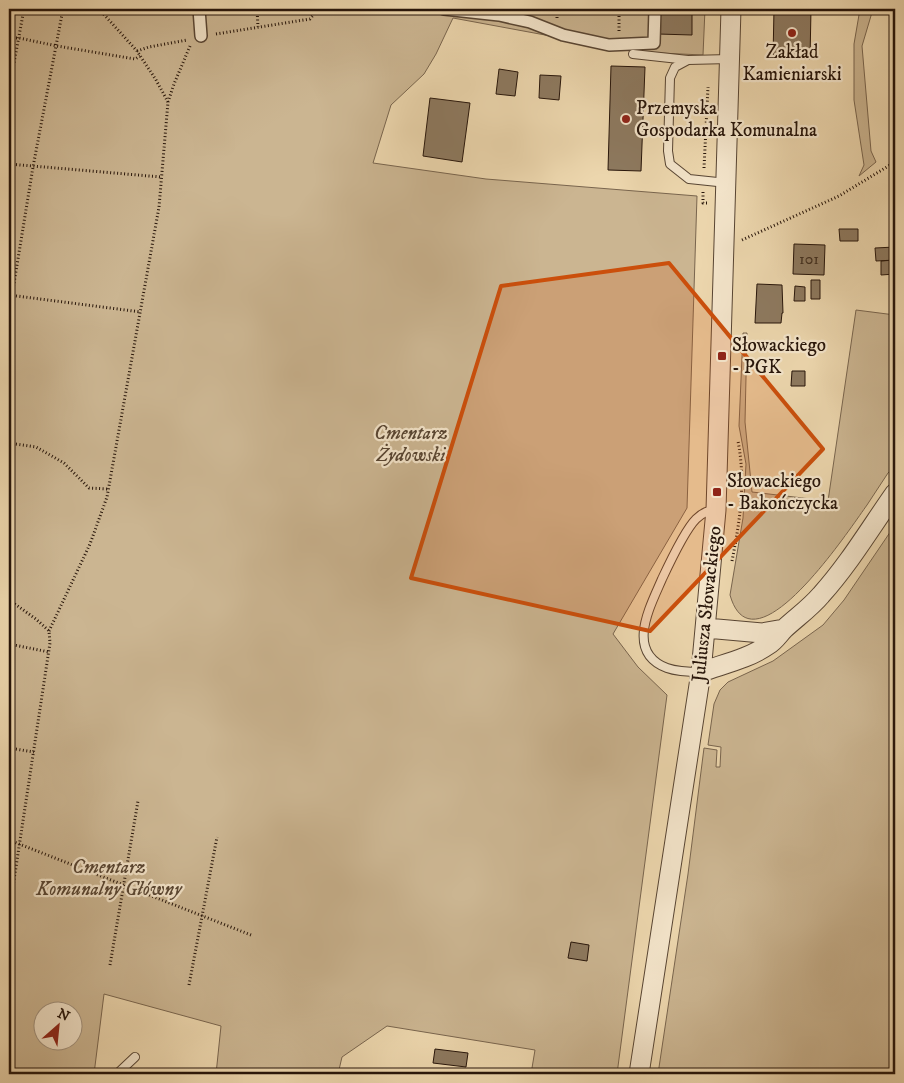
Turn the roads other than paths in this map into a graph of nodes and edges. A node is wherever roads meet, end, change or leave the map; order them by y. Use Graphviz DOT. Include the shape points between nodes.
graph roads {
  1 [pos="199,9"];
  2 [pos="444,9"];
  3 [pos="656,9"];
  4 [pos="731,9"];
  5 [pos="487,11"];
  6 [pos="201,36"];
  7 [pos="633,54"];
  8 [pos="730,59"];
  9 [pos="688,60"];
  10 [pos="727,183"];
  11 [pos="895,493"];
  12 [pos="716,510"];
  13 [pos="706,628"];
  14 [pos="784,629"];
  15 [pos="701,672"];
  16 [pos="135,1057"];
  17 [pos="117,1074"];
  18 [pos="640,1074"];
  1 -- 6 [label="street"];
  2 -- 5 [label="street"];
  3 -- 5 [label="street" via="654,43 609,45 563,35"];
  4 -- 8 [label="street, Juliusza Słowackiego"];
  7 -- 9 [label="lane"];
  8 -- 9 [label="lane"];
  8 -- 10 [label="street, Juliusza Słowackiego"];
  9 -- 10 [label="lane" via="675,67 670,78 670,164 688,179"];
  10 -- 12 [label="street, Juliusza Słowackiego"];
  11 -- 14 [label="street" via="830,584 803,614"];
  12 -- 13 [label="street, Juliusza Słowackiego"];
  12 -- 15 [label="lane" via="704,512 695,520 652,600 643,633 649,655 657,663 680,671"];
  13 -- 14 [label="street" via="762,633"];
  13 -- 15 [label="street, Juliusza Słowackiego"];
  14 -- 15 [label="street" via="760,650"];
  15 -- 18 [label="street, Juliusza Słowackiego"];
  16 -- 17 [label="lane"];
}
